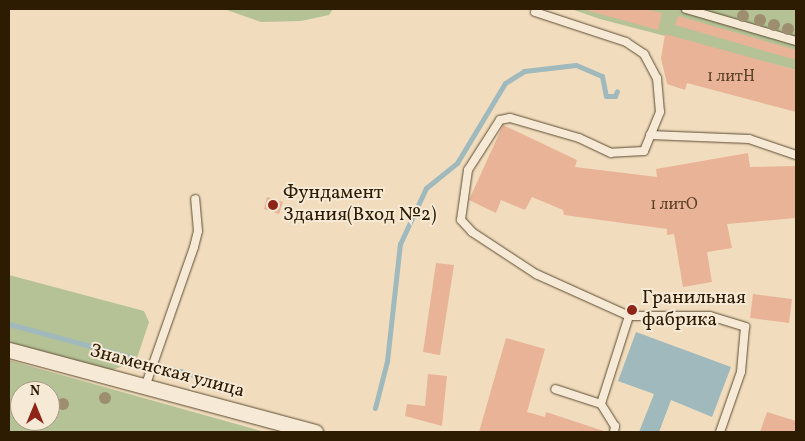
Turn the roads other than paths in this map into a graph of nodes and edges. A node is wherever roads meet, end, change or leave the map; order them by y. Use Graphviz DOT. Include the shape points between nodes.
graph roads {
  1 [pos="686,9"];
  2 [pos="535,12"];
  3 [pos="796,41"];
  4 [pos="650,135"];
  5 [pos="796,155"];
  6 [pos="194,199"];
  7 [pos="629,316"];
  8 [pos="9,350"];
  9 [pos="145,387"];
  10 [pos="555,389"];
  11 [pos="601,404"];
  12 [pos="315,432"];
  13 [pos="614,432"];
  14 [pos="720,432"];
  1 -- 3 [label="lane"];
  2 -- 4 [label="lane" via="596,31 644,54 657,78 660,112"];
  4 -- 5 [label="lane" via="748,139"];
  4 -- 7 [label="lane" via="644,151 611,153 518,120 500,120 468,170 460,206 460,220 472,232 536,274"];
  6 -- 9 [label="lane" via="198,231 194,247"];
  7 -- 11 [label="lane"];
  7 -- 14 [label="lane" via="710,316 745,328 741,372"];
  8 -- 9 [label="street, Знаменская улица"];
  9 -- 12 [label="street, Знаменская улица"];
  10 -- 11 [label="lane"];
  11 -- 13 [label="lane" via="615,426"];
}
